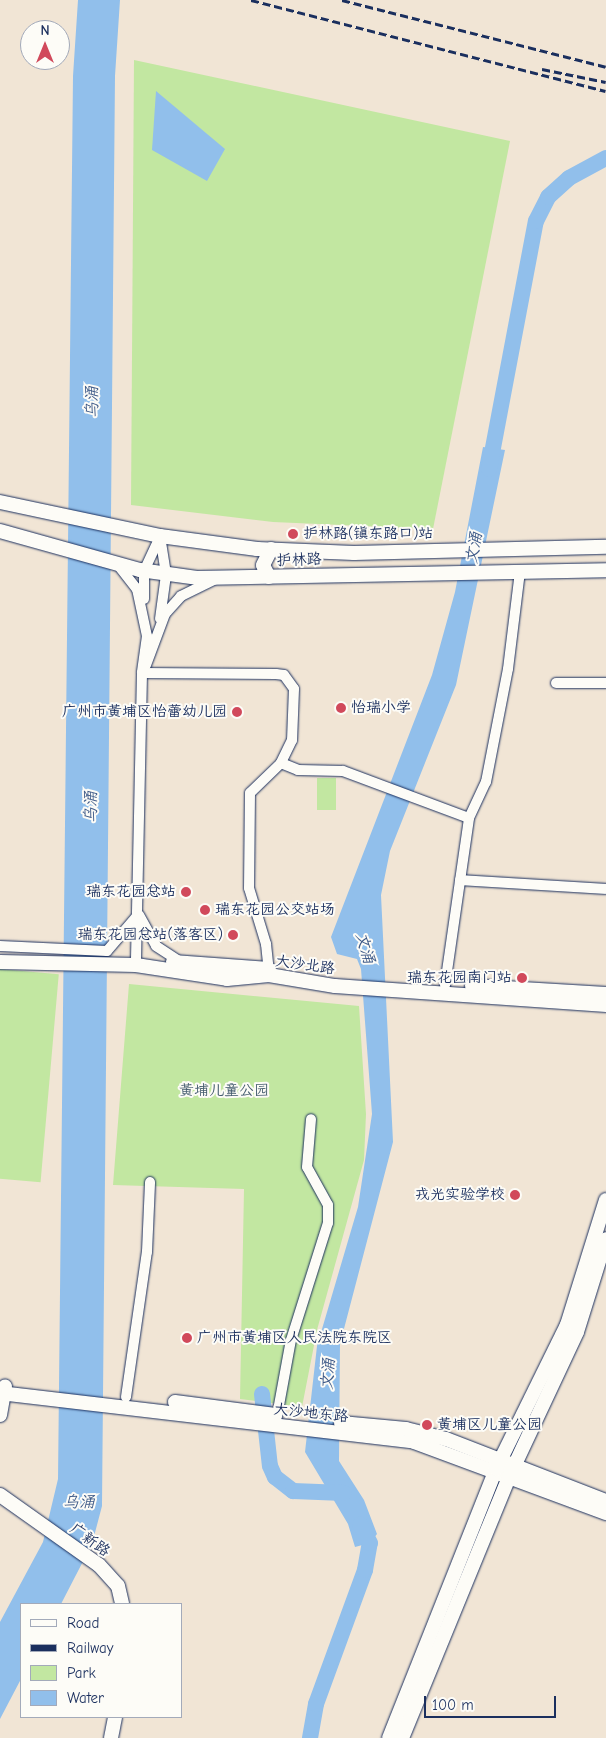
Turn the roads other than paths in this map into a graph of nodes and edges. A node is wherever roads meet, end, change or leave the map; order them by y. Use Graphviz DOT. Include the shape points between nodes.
graph roads {
  1 [pos="0,502"];
  2 [pos="0,531"];
  3 [pos="160,536"];
  4 [pos="606,547"];
  5 [pos="271,550"];
  6 [pos="118,564"];
  7 [pos="144,570"];
  8 [pos="606,570"];
  9 [pos="520,571"];
  10 [pos="166,575"];
  11 [pos="269,577"];
  12 [pos="218,578"];
  13 [pos="144,615"];
  14 [pos="159,627"];
  15 [pos="142,672"];
  16 [pos="556,683"];
  17 [pos="606,683"];
  18 [pos="281,763"];
  19 [pos="469,818"];
  20 [pos="460,880"];
  21 [pos="606,889"];
  22 [pos="138,914"];
  23 [pos="0,946"];
  24 [pos="0,953"];
  25 [pos="58,953"];
  26 [pos="113,958"];
  27 [pos="0,962"];
  28 [pos="136,962"];
  29 [pos="184,963"];
  30 [pos="269,972"];
  31 [pos="445,985"];
  32 [pos="413,988"];
  33 [pos="606,994"];
  34 [pos="606,1005"];
  35 [pos="311,1119"];
  36 [pos="150,1182"];
  37 [pos="606,1200"];
  38 [pos="606,1239"];
  39 [pos="3,1388"];
  40 [pos="126,1397"];
  41 [pos="109,1400"];
  42 [pos="0,1414"];
  43 [pos="276,1416"];
  44 [pos="255,1418"];
  45 [pos="349,1429"];
  46 [pos="498,1464"];
  47 [pos="513,1470"];
  48 [pos="0,1495"];
  49 [pos="606,1501"];
  50 [pos="606,1513"];
  51 [pos="122,1603"];
  52 [pos="115,1718"];
  53 [pos="111,1738"];
  54 [pos="389,1738"];
  55 [pos="402,1738"];
  1 -- 3 [label="street, 护林路"];
  2 -- 6 [label="street, 护林路"];
  3 -- 5 [label="street, 护林路"];
  3 -- 7 [label="street"];
  3 -- 10 [label="street"];
  4 -- 5 [label="street, 护林路" via="443,551"];
  5 -- 11 [label="street" via="263,565"];
  6 -- 7 [label="street, 护林路"];
  6 -- 13 [label="street" via="134,584"];
  7 -- 10 [label="street, 护林路"];
  7 -- 13 [label="street"];
  8 -- 9 [label="street, 护林路"];
  9 -- 11 [label="street, 护林路"];
  9 -- 19 [label="street" via="508,669 486,782"];
  10 -- 12 [label="street, 护林路"];
  10 -- 14 [label="street"];
  11 -- 12 [label="street, 护林路"];
  12 -- 14 [label="street" via="181,596"];
  13 -- 15 [label="street" via="147,636"];
  14 -- 15 [label="street" via="156,646"];
  15 -- 18 [label="street" via="284,675 294,689 295,724"];
  15 -- 22 [label="street"];
  16 -- 17 [label="street"];
  18 -- 19 [label="street" via="298,770 343,771"];
  18 -- 30 [label="street" via="250,793 250,888"];
  19 -- 20 [label="street"];
  20 -- 21 [label="street"];
  20 -- 31 [label="street"];
  22 -- 26 [label="street"];
  22 -- 28 [label="street"];
  22 -- 29 [label="street" via="156,946"];
  23 -- 25 [label="street"];
  24 -- 25 [label="street, 大沙北路"];
  25 -- 26 [label="street, 大沙北路"];
  26 -- 27 [label="street, 大沙北路" via="48,966"];
  26 -- 28 [label="street, 大沙北路"];
  28 -- 29 [label="street, 大沙北路"];
  28 -- 30 [label="street, 大沙北路" via="228,978"];
  29 -- 30 [label="street, 大沙北路"];
  30 -- 32 [label="street, 大沙北路"];
  31 -- 32 [label="street, 大沙北路"];
  31 -- 33 [label="street, 大沙北路"];
  32 -- 34 [label="street, 大沙北路"];
  35 -- 43 [label="street" via="307,1167 328,1205 328,1223 291,1340"];
  36 -- 40 [label="street" via="147,1252"];
  37 -- 46 [label="street" via="566,1325"];
  38 -- 47 [label="street" via="577,1332"];
  39 -- 41 [label="street, 大沙地东路"];
  39 -- 42 [label="street"];
  40 -- 41 [label="street, 大沙地东路"];
  40 -- 44 [label="street, 大沙地东路"];
  41 -- 44 [label="street, 大沙地东路"];
  43 -- 44 [label="street, 大沙地东路"];
  43 -- 45 [label="street, 大沙地东路"];
  44 -- 45 [label="street, 大沙地东路"];
  45 -- 46 [label="street, 大沙地东路" via="425,1433"];
  46 -- 47 [label="street, 大沙地东路"];
  46 -- 54 [label="street"];
  47 -- 49 [label="street, 大沙地东路"];
  47 -- 50 [label="street, 大沙地东路"];
  47 -- 55 [label="street"];
  48 -- 51 [label="street, 广新路" via="99,1565 118,1586"];
  52 -- 53 [label="street"];
}
